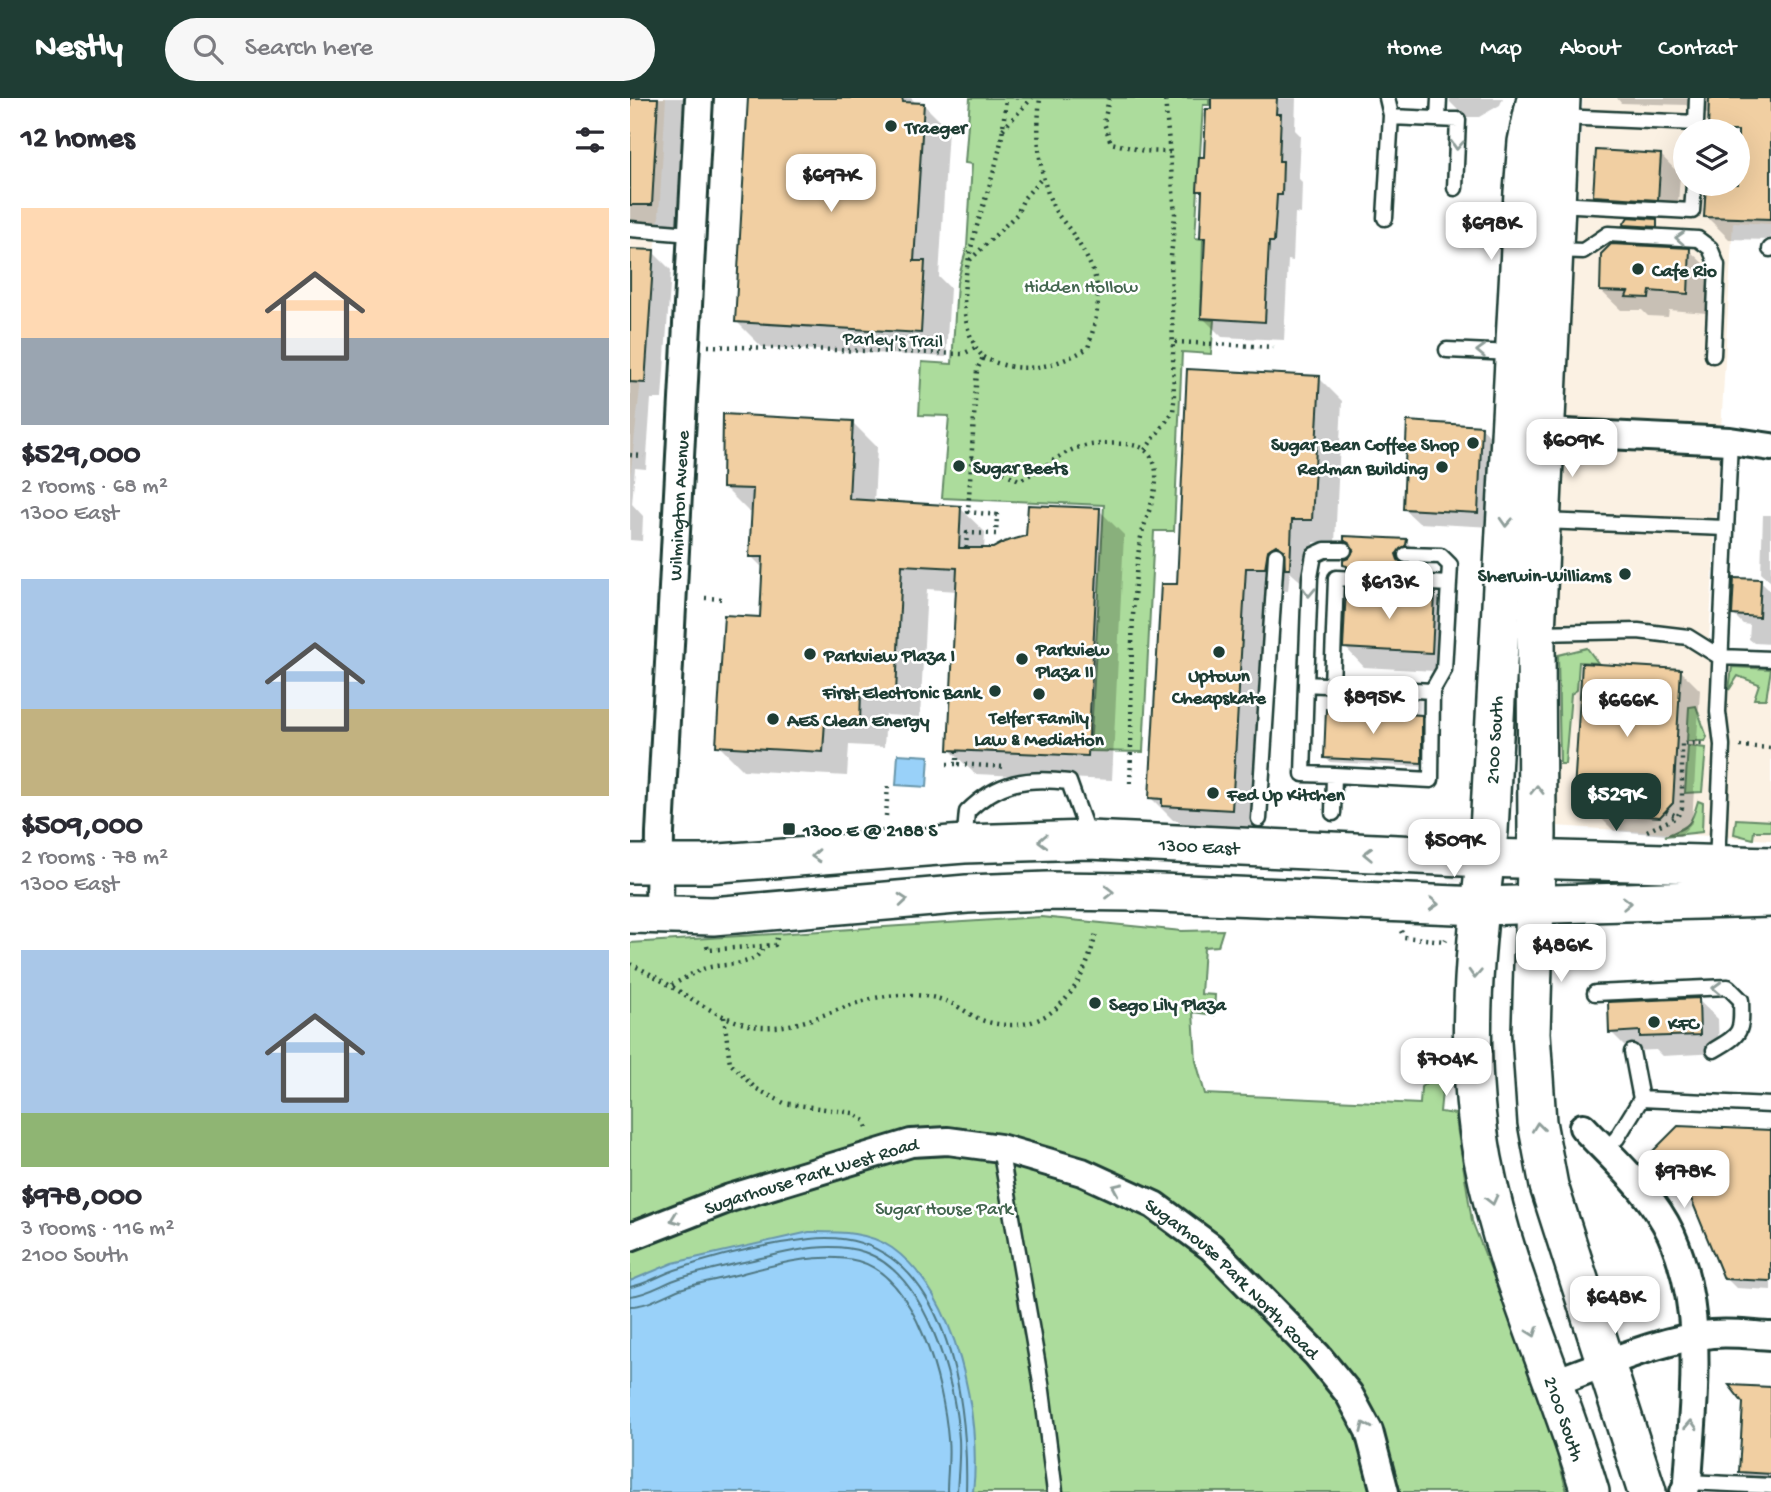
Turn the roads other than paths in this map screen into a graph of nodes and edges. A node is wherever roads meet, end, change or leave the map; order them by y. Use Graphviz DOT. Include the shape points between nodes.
graph roads {
  1 [pos="699,98"];
  2 [pos="1439,98"];
  3 [pos="1697,98"];
  4 [pos="1388,100"];
  5 [pos="1552,104"];
  6 [pos="1391,117"];
  7 [pos="1438,119"];
  8 [pos="1696,119"];
  9 [pos="1673,123"];
  10 [pos="1455,188"];
  11 [pos="1693,196"];
  12 [pos="1539,198"];
  13 [pos="1385,218"];
  14 [pos="630,229"];
  15 [pos="691,234"];
  16 [pos="1552,250"];
  17 [pos="1447,349"];
  18 [pos="1515,353"];
  19 [pos="1713,355"];
  20 [pos="1545,432"];
  21 [pos="1730,441"];
  22 [pos="1771,447"];
  23 [pos="1541,521"];
  24 [pos="1726,528"];
  25 [pos="1344,550"];
  26 [pos="1276,555"];
  27 [pos="1406,555"];
  28 [pos="1449,584"];
  29 [pos="1536,633"];
  30 [pos="1720,657"];
  31 [pos="1771,659"];
  32 [pos="1306,684"];
  33 [pos="1332,685"];
  34 [pos="1432,691"];
  35 [pos="1334,775"];
  36 [pos="1333,813"];
  37 [pos="1259,819"];
  38 [pos="1089,839"];
  39 [pos="964,844"];
  40 [pos="1485,858"];
  41 [pos="1536,859"];
  42 [pos="645,865"];
  43 [pos="1716,866"];
  44 [pos="1771,866"];
  45 [pos="1771,898"];
  46 [pos="1535,905"];
  47 [pos="1481,906"];
  48 [pos="644,915"];
  49 [pos="1595,992"];
  50 [pos="1714,1050"];
  51 [pos="1632,1052"];
  52 [pos="1641,1099"];
  53 [pos="1771,1105"];
  54 [pos="1583,1126"];
  55 [pos="1000,1148"];
  56 [pos="1605,1150"];
  57 [pos="630,1237"];
  58 [pos="1694,1336"];
  59 [pos="1771,1336"];
  60 [pos="1607,1364"];
  61 [pos="1552,1383"];
  62 [pos="1771,1486"];
  63 [pos="1686,1487"];
  64 [pos="1055,1492"];
  65 [pos="1385,1492"];
  66 [pos="1590,1492"];
  67 [pos="1647,1492"];
  1 -- 15 [label="street, Wilmington Avenue"];
  2 -- 7 [label="lane"];
  3 -- 8 [label="lane"];
  4 -- 6 [label="lane"];
  5 -- 9 [label="lane"];
  5 -- 12 [label="main road, 2100 South" via="1527,142"];
  6 -- 7 [label="lane"];
  6 -- 13 [label="lane"];
  7 -- 10 [label="lane, one-way" via="1458,120"];
  11 -- 12 [label="lane" via="1692,211"];
  12 -- 16 [label="main road, 2100 South"];
  12 -- 18 [label="main road, 2100 South"];
  12 -- 20 [label="main road" via="1533,209 1537,233 1530,412 1533,423"];
  14 -- 15 [label="lane"];
  15 -- 42 [label="street, Wilmington Avenue"];
  19 -- 16 [label="lane, one-way" via="1717,265 1710,248 1699,239 1608,234 1583,251"];
  16 -- 20 [label="main road, 2100 South"];
  18 -- 17 [label="lane, one-way"];
  18 -- 40 [label="main road, 2100 South, one-way"];
  20 -- 21 [label="street"];
  20 -- 23 [label="main road, 2100 South"];
  21 -- 22 [label="street"];
  21 -- 24 [label="lane"];
  23 -- 24 [label="lane"];
  23 -- 29 [label="main road, 2100 South"];
  24 -- 30 [label="lane"];
  25 -- 32 [label="lane, one-way" via="1314,555"];
  26 -- 37 [label="lane"];
  27 -- 28 [label="lane" via="1441,556 1450,565"];
  28 -- 33 [label="lane" via="1336,578"];
  28 -- 34 [label="lane" via="1444,663"];
  29 -- 30 [label="lane" via="1638,631 1688,638"];
  41 -- 29 [label="main road, 2100 South, one-way"];
  30 -- 31 [label="lane"];
  30 -- 43 [label="lane" via="1722,745"];
  32 -- 33 [label="lane"];
  32 -- 35 [label="lane" via="1303,774"];
  33 -- 34 [label="lane"];
  34 -- 35 [label="lane" via="1431,780"];
  35 -- 36 [label="lane"];
  38 -- 39 [label="main road, 1300 East, one-way"];
  38 -- 39 [label="lane" via="1069,782 1035,778 985,794 967,812"];
  40 -- 38 [label="main road, 1300 East, one-way"];
  39 -- 42 [label="main road, 1300 East, one-way"];
  40 -- 41 [label="main road, 1300 East"];
  40 -- 47 [label="main road, 2100 South"];
  41 -- 43 [label="main road, 1300 East"];
  41 -- 46 [label="main road, 2100 South"];
  42 -- 48 [label="street, Wilmington Avenue"];
  43 -- 44 [label="main road, 1300 East"];
  46 -- 45 [label="main road, one-way"];
  46 -- 47 [label="main road"];
  60 -- 46 [label="main road, 2100 South, one-way" via="1565,1240 1540,1143 1531,1043"];
  48 -- 47 [label="main road, one-way" via="713,916 1048,891"];
  47 -- 61 [label="main road, 2100 South, one-way" via="1473,1032 1479,1139 1503,1241"];
  50 -- 49 [label="lane, one-way" via="1736,1037 1742,1027 1741,1000 1728,987"];
  51 -- 52 [label="lane"];
  52 -- 53 [label="lane"];
  52 -- 56 [label="lane"];
  54 -- 56 [label="street"];
  55 -- 57 [label="street, Sugarhouse Park West Road, one-way" via="948,1141 911,1143 730,1198"];
  55 -- 64 [label="lane"];
  65 -- 55 [label="street, Sugarhouse Park North Road, one-way" via="1368,1432 1349,1394 1211,1247 1154,1205 1082,1172"];
  56 -- 58 [label="street" via="1646,1195 1670,1233 1688,1282"];
  58 -- 59 [label="street"];
  58 -- 60 [label="street"];
  63 -- 58 [label="street, one-way"];
  60 -- 61 [label="street"];
  60 -- 67 [label="main road, 2100 South"];
  61 -- 66 [label="main road, 2100 South"];
  62 -- 63 [label="lane"];
}
